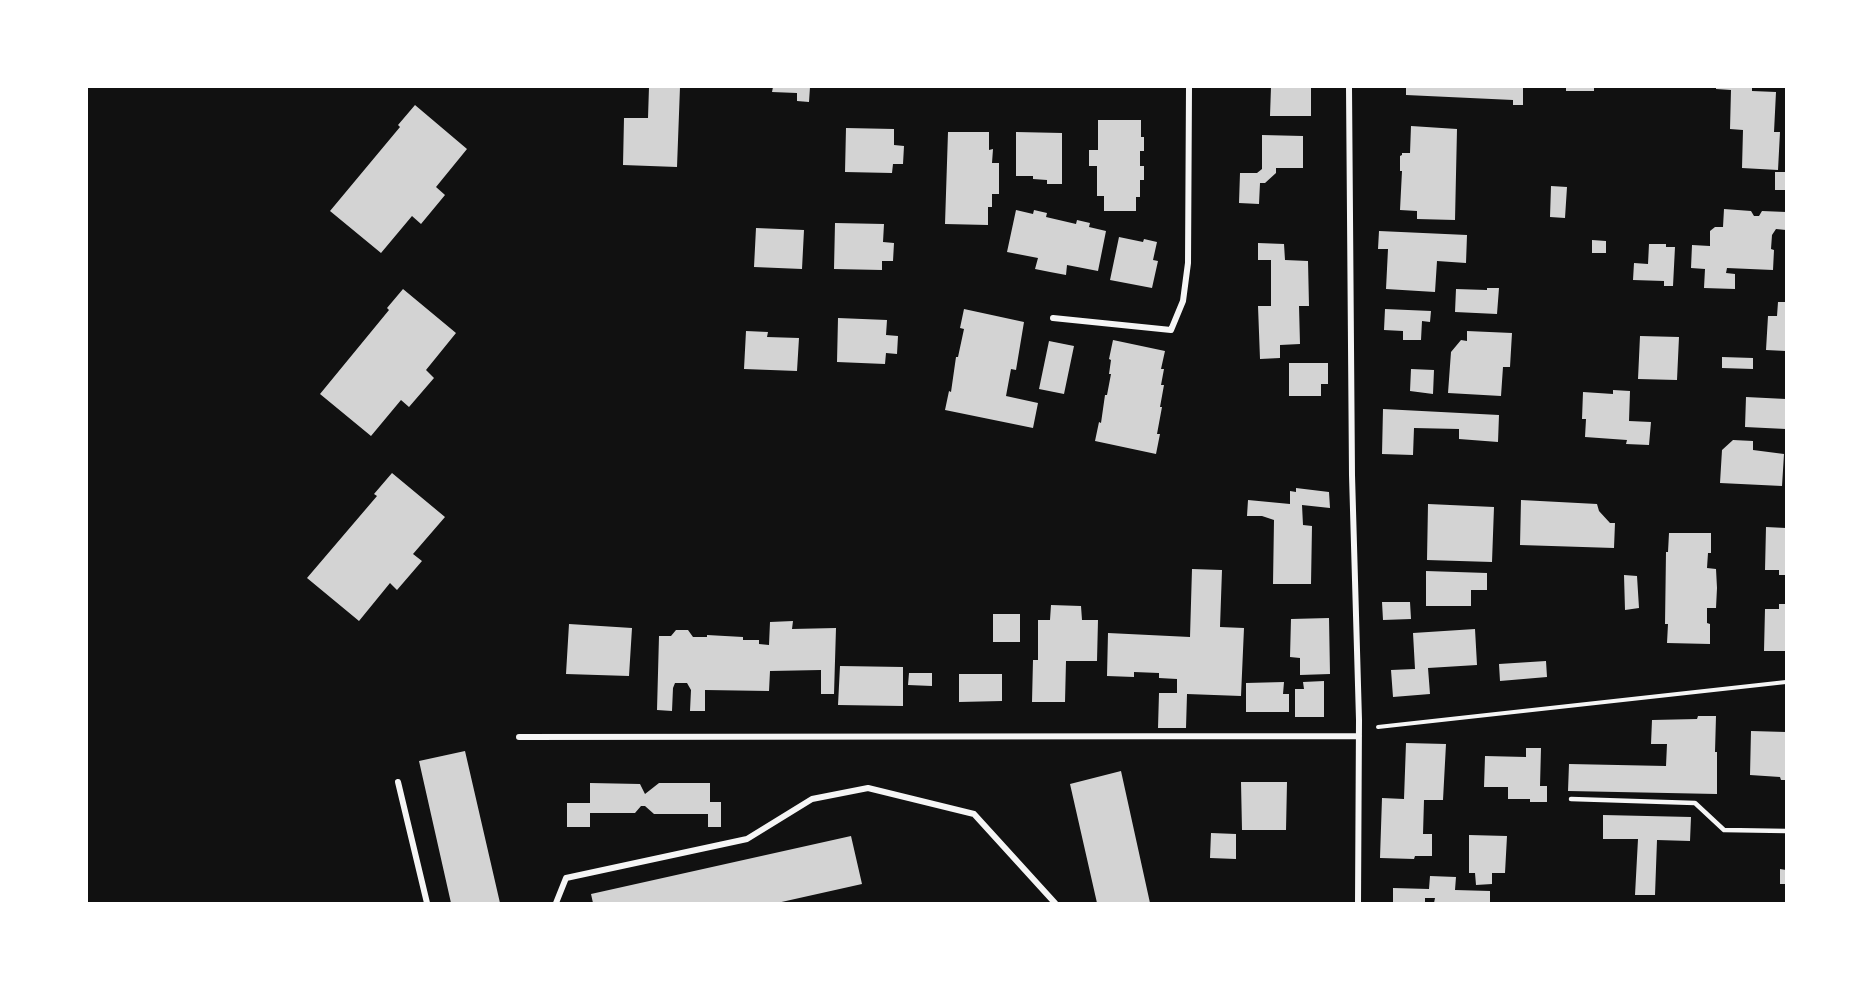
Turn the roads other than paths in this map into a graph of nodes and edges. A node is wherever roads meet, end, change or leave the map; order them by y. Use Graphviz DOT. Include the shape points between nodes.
graph roads {
  1 [pos="1189,87"];
  2 [pos="1349,87"];
  3 [pos="1053,318"];
  4 [pos="1359,732"];
  5 [pos="519,737"];
  6 [pos="398,782"];
  7 [pos="1572,799"];
  8 [pos="1786,831"];
  9 [pos="427,903"];
  10 [pos="556,903"];
  11 [pos="1055,903"];
  12 [pos="1359,903"];
  1 -- 3 [label="street" via="1188,263 1183,301 1171,330"];
  2 -- 4 [label="street" via="1352,475"];
  4 -- 5 [label="street"];
  4 -- 12 [label="street"];
  6 -- 9 [label="street"];
  7 -- 8 [label="lane" via="1695,803 1724,830"];
  10 -- 11 [label="street" via="566,878 747,839 812,799 868,788 975,814"];
}
